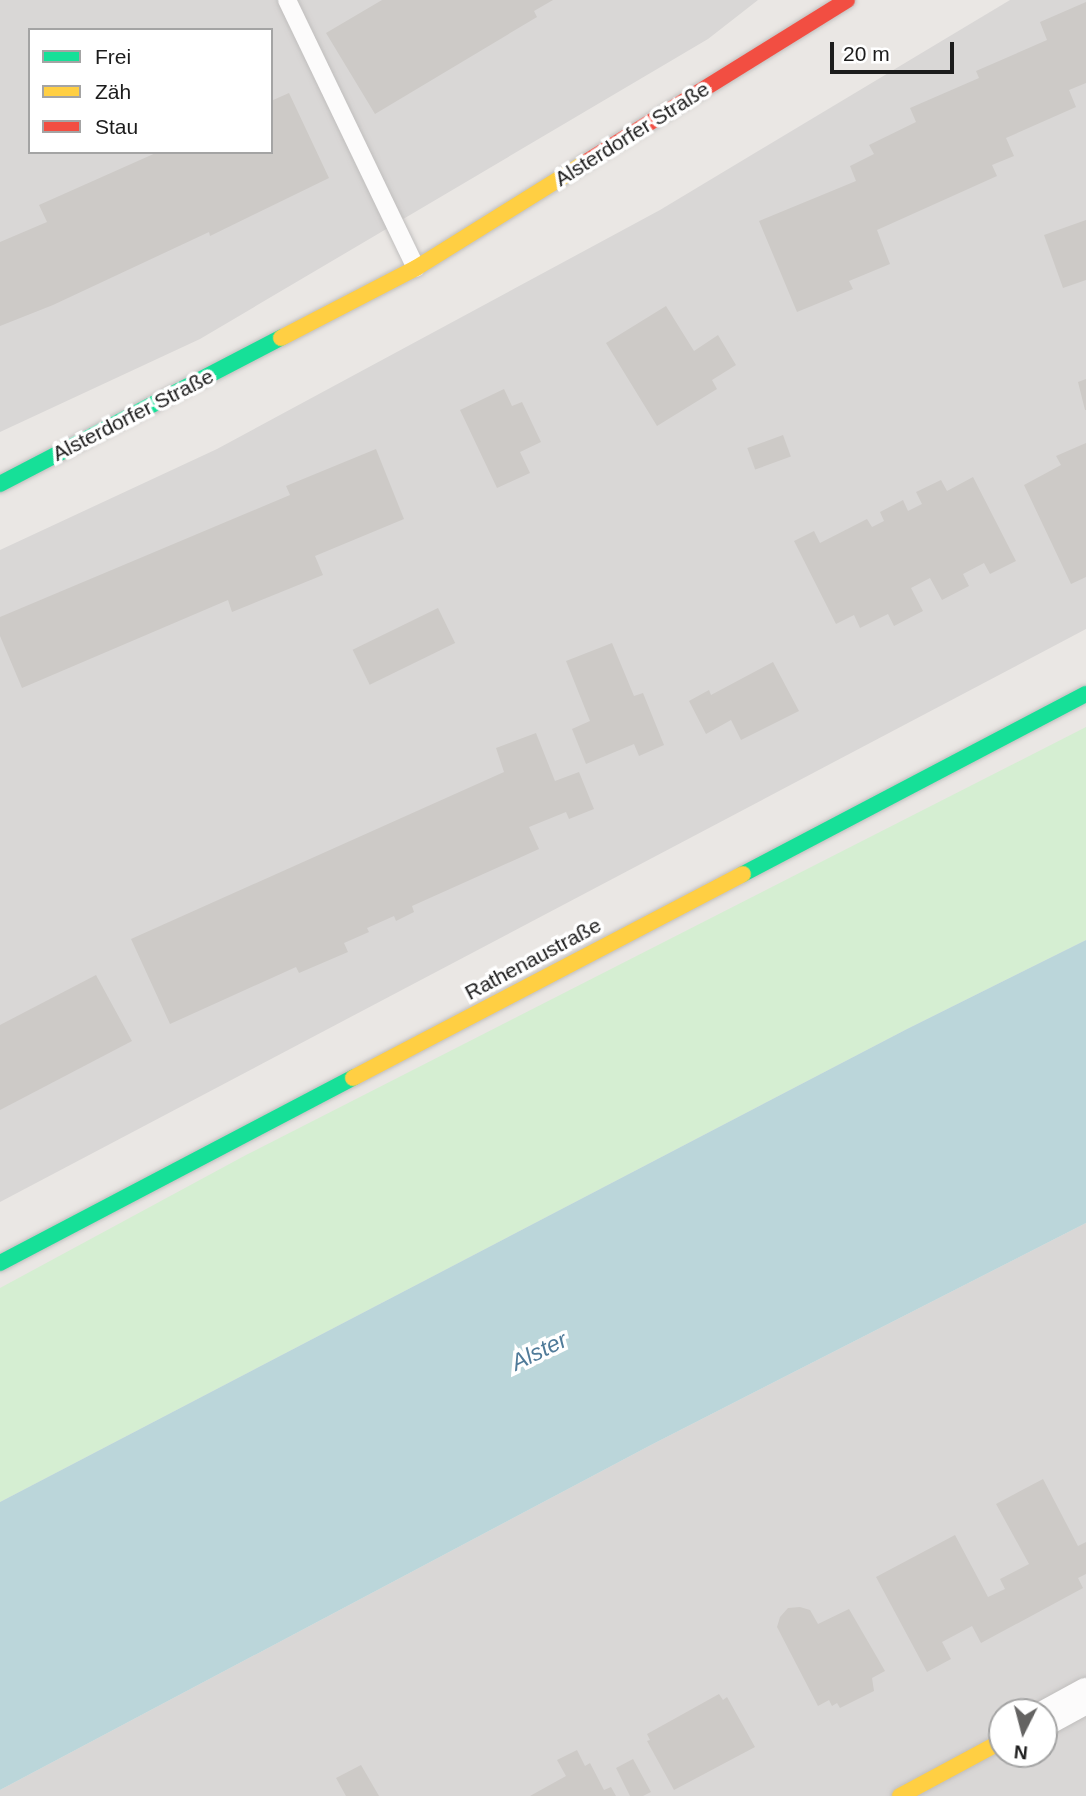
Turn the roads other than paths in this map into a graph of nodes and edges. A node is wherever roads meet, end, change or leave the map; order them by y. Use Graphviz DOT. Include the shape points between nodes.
graph roads {
  1 [pos="287,0"];
  2 [pos="847,0"];
  3 [pos="416,268"];
  4 [pos="0,484"];
  5 [pos="1086,694"];
  6 [pos="0,1264"];
  7 [pos="1086,1695"];
  8 [pos="1058,1710"];
  9 [pos="988,1749"];
  10 [pos="900,1796"];
  1 -- 3 [label="lane"];
  2 -- 3 [label="street, Alsterdorfer Straße"];
  3 -- 4 [label="street, Alsterdorfer Straße"];
  5 -- 6 [label="street, Rathenaustraße"];
  7 -- 8 [label="street"];
  9 -- 10 [label="street"];
}
